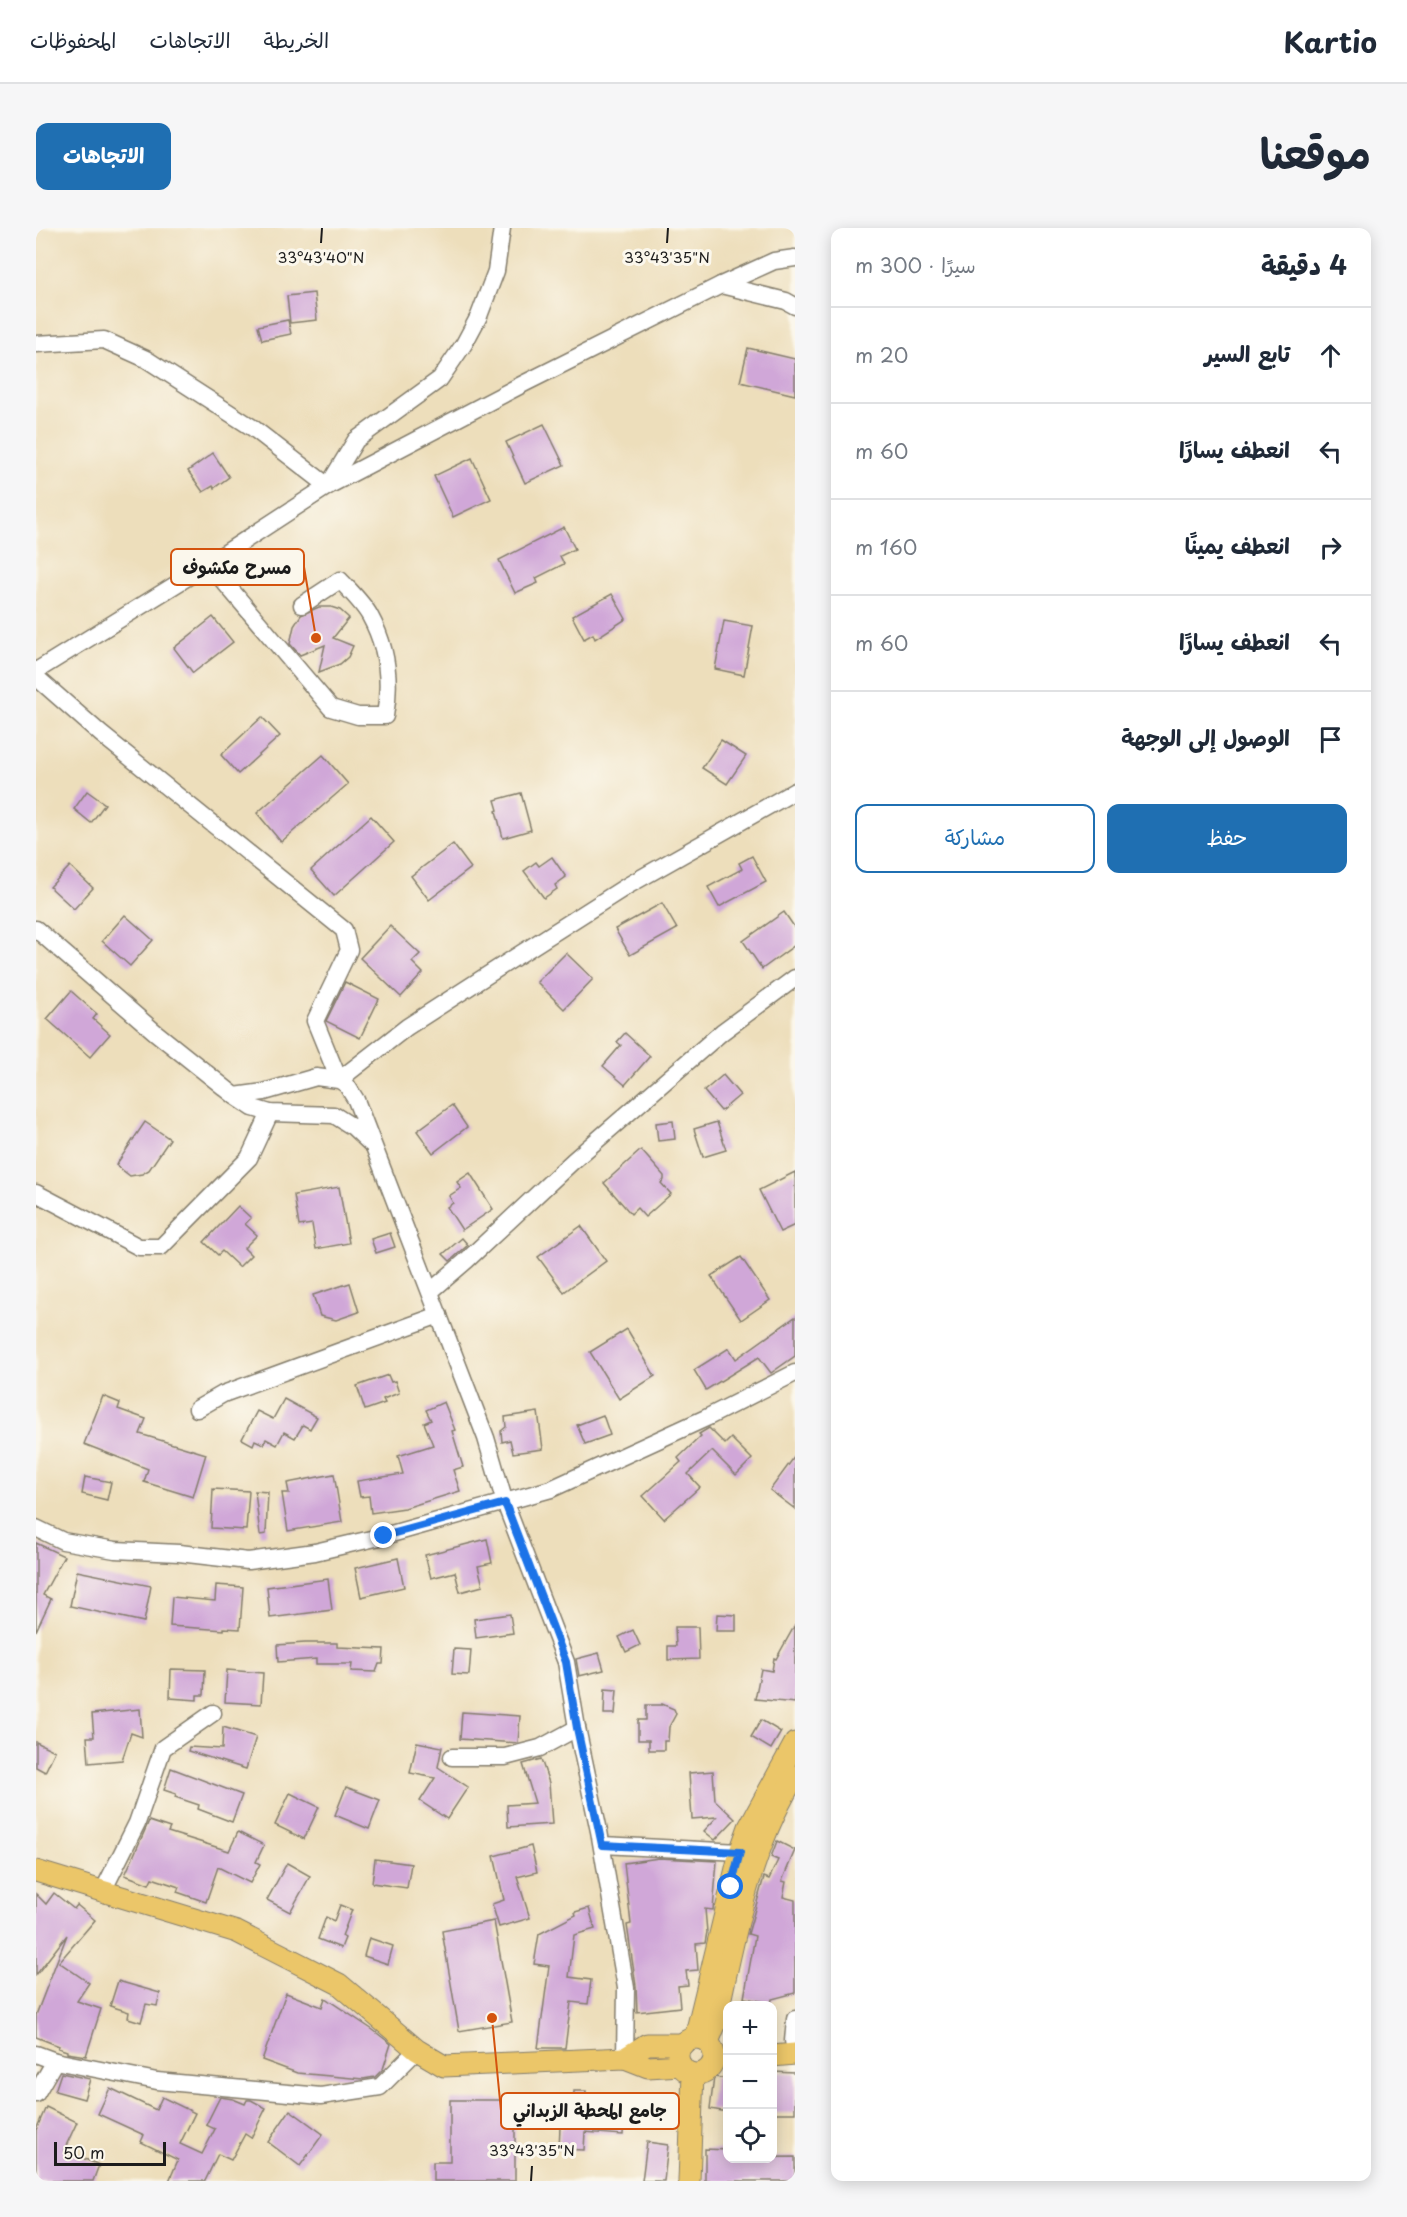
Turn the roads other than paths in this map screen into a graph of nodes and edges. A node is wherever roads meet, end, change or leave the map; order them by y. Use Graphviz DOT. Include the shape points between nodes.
graph roads {
  1 [pos="502,228"];
  2 [pos="795,258"];
  3 [pos="721,285"];
  4 [pos="795,306"];
  5 [pos="36,344"];
  6 [pos="328,486"];
  7 [pos="209,564"];
  8 [pos="302,605"];
  9 [pos="36,671"];
  10 [pos="36,677"];
  11 [pos="795,791"];
  12 [pos="36,928"];
  13 [pos="795,978"];
  14 [pos="339,1080"];
  15 [pos="235,1096"];
  16 [pos="270,1113"];
  17 [pos="373,1146"];
  18 [pos="36,1193"];
  19 [pos="431,1291"];
  20 [pos="439,1315"];
  21 [pos="795,1373"];
  22 [pos="197,1409"];
  23 [pos="505,1503"];
  24 [pos="36,1528"];
  25 [pos="213,1713"];
  26 [pos="577,1728"];
  27 [pos="795,1743"];
  28 [pos="452,1757"];
  29 [pos="795,1776"];
  30 [pos="602,1845"];
  31 [pos="740,1852"];
  32 [pos="36,1871"];
  33 [pos="103,1892"];
  34 [pos="795,2019"];
  35 [pos="789,2045"];
  36 [pos="417,2050"];
  37 [pos="36,2054"];
  38 [pos="705,2054"];
  39 [pos="774,2055"];
  40 [pos="625,2058"];
  41 [pos="55,2061"];
  42 [pos="36,2094"];
  43 [pos="689,2181"];
  1 -- 6 [label="street" via="496,271 479,316 440,380 356,440"];
  2 -- 3 [label="street" via="774,261"];
  3 -- 4 [label="street"];
  3 -- 6 [label="street"];
  5 -- 6 [label="street" via="104,340 146,359 253,428"];
  6 -- 7 [label="street"];
  7 -- 8 [label="street" via="331,708 358,716 385,716 389,693 387,660 370,616 340,580"];
  7 -- 9 [label="street"];
  10 -- 14 [label="street" via="344,930 349,950 315,1021"];
  11 -- 14 [label="street" via="627,886 519,954 407,1027"];
  12 -- 15 [label="street"];
  13 -- 19 [label="street" via="722,1032"];
  14 -- 15 [label="street" via="316,1077"];
  14 -- 17 [label="street" via="356,1100"];
  15 -- 16 [label="street"];
  16 -- 17 [label="street" via="334,1114"];
  16 -- 18 [label="street" via="249,1158 161,1247 140,1247"];
  17 -- 19 [label="street"];
  19 -- 20 [label="street"];
  20 -- 22 [label="street" via="223,1394"];
  20 -- 23 [label="street" via="486,1438"];
  21 -- 23 [label="street" via="561,1484"];
  23 -- 24 [label="street" via="315,1552 248,1561 115,1550 63,1540"];
  23 -- 26 [label="street" via="566,1662"];
  25 -- 33 [label="street" via="163,1748 137,1823"];
  26 -- 28 [label="street" via="540,1748 506,1757"];
  26 -- 30 [label="street"];
  27 -- 31 [label="main road" via="749,1827"];
  29 -- 38 [label="main road" via="757,1853"];
  30 -- 31 [label="street"];
  30 -- 40 [label="street" via="626,1988"];
  31 -- 38 [label="main road"];
  32 -- 33 [label="main road"];
  33 -- 36 [label="main road" via="237,1932 339,1984"];
  34 -- 35 [label="street"];
  35 -- 39 [label="main road"];
  36 -- 40 [label="main road" via="444,2066"];
  36 -- 41 [label="street" via="381,2087 321,2096 158,2080"];
  37 -- 41 [label="street"];
  38 -- 40 [label="main road" via="647,2044"];
  38 -- 43 [label="main road"];
  41 -- 42 [label="street"];
}
